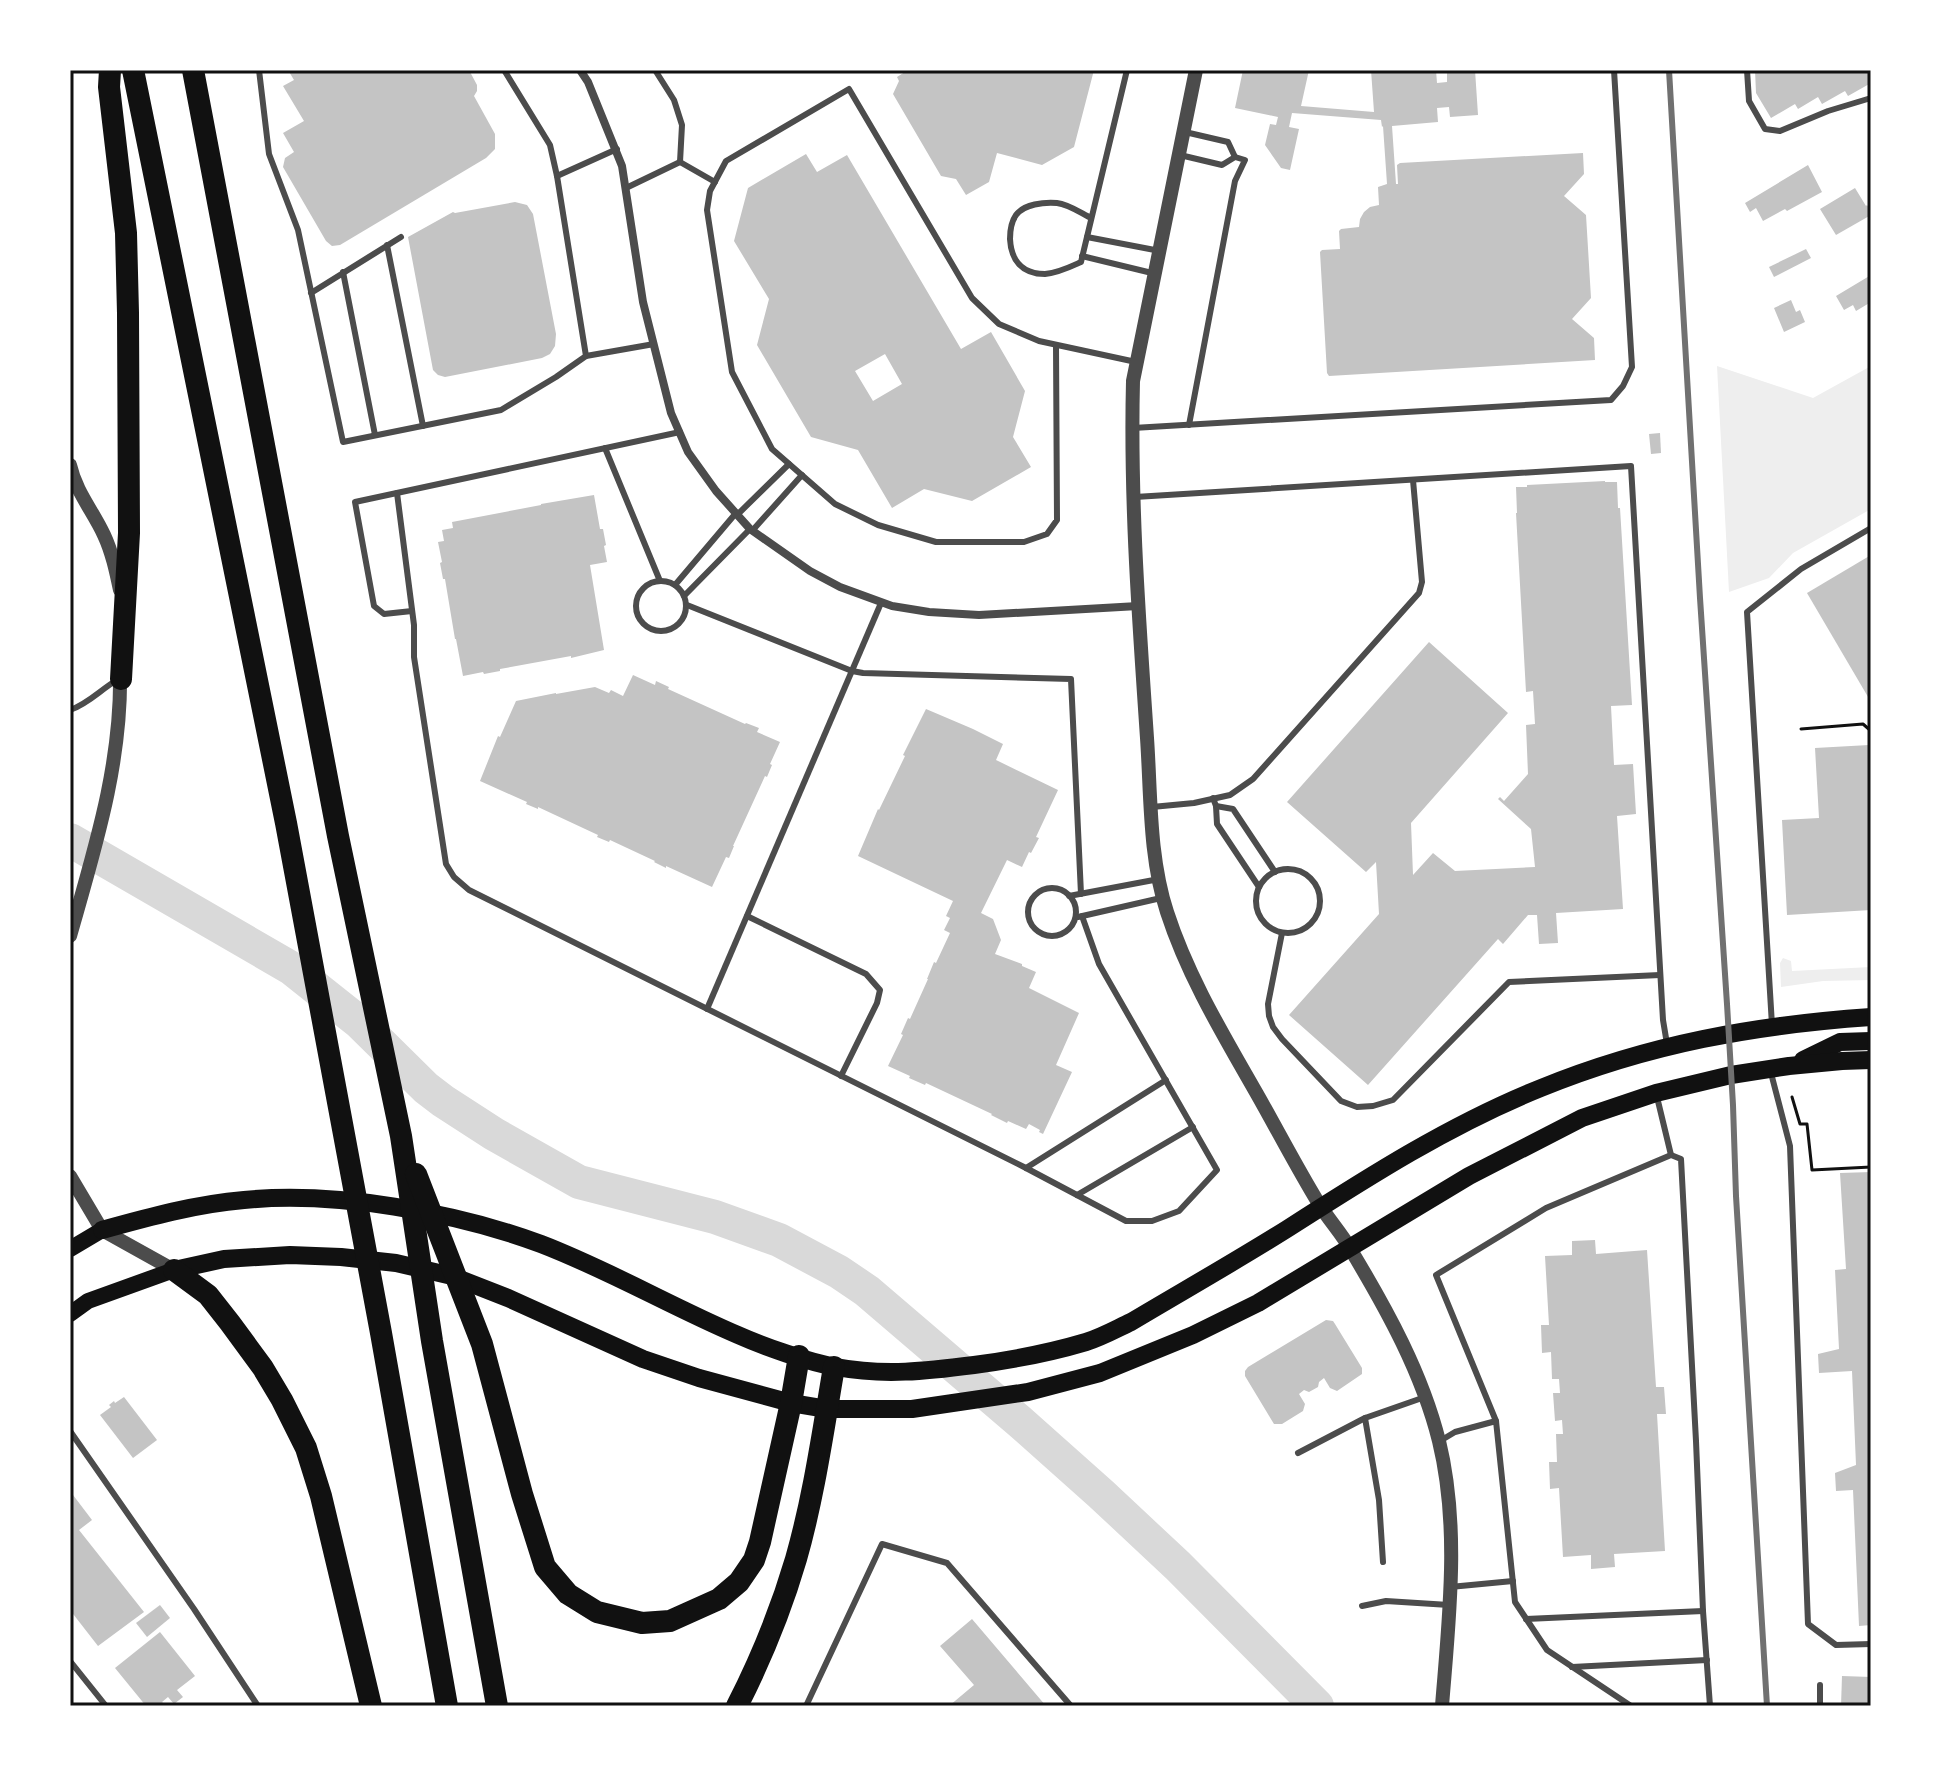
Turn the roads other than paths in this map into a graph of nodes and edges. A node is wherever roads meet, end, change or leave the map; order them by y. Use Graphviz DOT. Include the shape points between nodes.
graph roads {
  1 [pos="110,70"];
  2 [pos="133,70"];
  3 [pos="193,70"];
  4 [pos="259,70"];
  5 [pos="504,70"];
  6 [pos="580,70"];
  7 [pos="655,70"];
  8 [pos="1127,70"];
  9 [pos="1196,70"];
  10 [pos="1614,70"];
  11 [pos="1747,70"];
  12 [pos="1871,98"];
  13 [pos="1183,132"];
  14 [pos="617,149"];
  15 [pos="1178,155"];
  16 [pos="1235,157"];
  17 [pos="680,162"];
  18 [pos="557,176"];
  19 [pos="715,182"];
  20 [pos="626,188"];
  21 [pos="1091,218"];
  22 [pos="401,237"];
  23 [pos="1087,237"];
  24 [pos="387,245"];
  25 [pos="1160,251"];
  26 [pos="1082,256"];
  27 [pos="343,272"];
  28 [pos="1155,274"];
  29 [pos="311,293"];
  30 [pos="654,344"];
  31 [pos="1056,346"];
  32 [pos="586,356"];
  33 [pos="1136,362"];
  34 [pos="1189,425"];
  35 [pos="423,426"];
  36 [pos="1133,428"];
  37 [pos="680,432"];
  38 [pos="375,435"];
  39 [pos="605,448"];
  40 [pos="789,464"];
  41 [pos="70,465"];
  42 [pos="802,475"];
  43 [pos="1413,480"];
  44 [pos="397,493"];
  45 [pos="1135,497"];
  46 [pos="736,514"];
  47 [pos="1871,528"];
  48 [pos="751,530"];
  49 [pos="660,581"];
  50 [pos="675,585"];
  51 [pos="684,596"];
  52 [pos="881,603"];
  53 [pos="687,605"];
  54 [pos="1138,606"];
  55 [pos="412,611"];
  56 [pos="852,671"];
  57 [pos="121,679"];
  58 [pos="70,710"];
  59 [pos="1213,798"];
  60 [pos="1216,806"];
  61 [pos="1152,807"];
  62 [pos="1275,872"];
  63 [pos="1159,879"];
  64 [pos="1259,887"];
  65 [pos="1081,894"];
  66 [pos="1069,896"];
  67 [pos="1163,897"];
  68 [pos="747,916"];
  69 [pos="1078,917"];
  70 [pos="1282,933"];
  71 [pos="70,936"];
  72 [pos="1660,975"];
  73 [pos="707,1009"];
  74 [pos="1871,1017"];
  75 [pos="1772,1026"];
  76 [pos="1871,1041"];
  77 [pos="1667,1046"];
  78 [pos="1871,1060"];
  79 [pos="1789,1066"];
  80 [pos="1770,1068"];
  81 [pos="841,1076"];
  82 [pos="1166,1080"];
  83 [pos="1656,1093"];
  84 [pos="1193,1127"];
  85 [pos="401,1136"];
  86 [pos="1671,1155"];
  87 [pos="1026,1168"];
  88 [pos="70,1176"];
  89 [pos="1077,1195"];
  90 [pos="1321,1207"];
  91 [pos="102,1230"];
  92 [pos="1350,1248"];
  93 [pos="70,1249"];
  94 [pos="174,1270"];
  95 [pos="70,1314"];
  96 [pos="799,1356"];
  97 [pos="834,1367"];
  98 [pos="1425,1397"];
  99 [pos="791,1403"];
  100 [pos="827,1409"];
  101 [pos="1365,1418"];
  102 [pos="1496,1421"];
  103 [pos="70,1431"];
  104 [pos="1439,1441"];
  105 [pos="1298,1453"];
  106 [pos="1383,1562"];
  107 [pos="1513,1581"];
  108 [pos="1450,1587"];
  109 [pos="1449,1605"];
  110 [pos="1362,1606"];
  111 [pos="1703,1611"];
  112 [pos="1526,1619"];
  113 [pos="1871,1644"];
  114 [pos="1707,1660"];
  115 [pos="70,1661"];
  116 [pos="1572,1667"];
  117 [pos="1820,1685"];
  118 [pos="106,1706"];
  119 [pos="258,1706"];
  120 [pos="371,1706"];
  121 [pos="447,1706"];
  122 [pos="497,1706"];
  123 [pos="737,1706"];
  124 [pos="806,1706"];
  125 [pos="1071,1706"];
  126 [pos="1442,1706"];
  127 [pos="1631,1706"];
  128 [pos="1710,1706"];
  129 [pos="1820,1706"];
  1 -- 57 [label="highway" via="128,313 129,533"];
  2 -- 121 [label="highway" via="286,823"];
  3 -- 85 [label="highway" via="338,836"];
  4 -- 29 [label="lane" via="269,154 298,230"];
  5 -- 18 [label="lane" via="550,145"];
  6 -- 14 [label="street"];
  7 -- 17 [label="lane" via="682,125"];
  8 -- 21 [label="lane"];
  9 -- 13 [label="street"];
  10 -- 34 [label="lane" via="1632,367 1611,400"];
  11 -- 12 [label="lane" via="1749,101 1765,129 1780,131"];
  13 -- 15 [label="street"];
  13 -- 16 [label="lane" via="1228,142"];
  14 -- 18 [label="lane"];
  14 -- 20 [label="street"];
  15 -- 16 [label="lane" via="1222,165"];
  15 -- 25 [label="street"];
  16 -- 34 [label="lane" via="1245,160 1235,181"];
  17 -- 19 [label="lane"];
  17 -- 20 [label="lane"];
  18 -- 32 [label="lane"];
  19 -- 31 [label="lane" via="726,161 849,89 972,298 999,324"];
  19 -- 40 [label="lane" via="707,210 732,372 772,449"];
  20 -- 30 [label="street"];
  21 -- 23 [label="lane"];
  21 -- 26 [label="lane" via="1059,203 1033,204 1016,214 1010,230 1011,255 1035,273 1063,270 1081,262"];
  22 -- 24 [label="lane"];
  23 -- 25 [label="lane"];
  23 -- 26 [label="lane"];
  24 -- 27 [label="lane"];
  24 -- 35 [label="lane"];
  25 -- 28 [label="street"];
  26 -- 28 [label="lane"];
  27 -- 29 [label="lane"];
  27 -- 38 [label="lane"];
  28 -- 33 [label="street"];
  29 -- 38 [label="lane" via="343,442"];
  30 -- 32 [label="lane"];
  30 -- 37 [label="street"];
  31 -- 33 [label="lane"];
  31 -- 42 [label="lane" via="1057,520 1047,534 1024,542 936,542 878,525 835,504"];
  32 -- 35 [label="lane" via="501,410"];
  33 -- 36 [label="street"];
  34 -- 36 [label="lane"];
  35 -- 38 [label="lane"];
  36 -- 45 [label="street"];
  37 -- 39 [label="lane"];
  37 -- 46 [label="street" via="688,452"];
  39 -- 44 [label="lane"];
  39 -- 49 [label="lane"];
  40 -- 42 [label="lane"];
  40 -- 46 [label="lane"];
  41 -- 57 [label="street" via="113,558 120,590"];
  42 -- 48 [label="lane"];
  43 -- 45 [label="lane"];
  43 -- 59 [label="lane" via="1419,593 1253,779 1230,795"];
  43 -- 72 [label="lane" via="1631,466"];
  44 -- 55 [label="lane"];
  44 -- 55 [label="lane" via="355,502 374,606 384,614"];
  45 -- 54 [label="street"];
  46 -- 48 [label="street"];
  46 -- 50 [label="lane"];
  47 -- 75 [label="lane" via="1801,569 1747,612"];
  48 -- 51 [label="lane"];
  48 -- 52 [label="street" via="830,582"];
  49 -- 50 [label="lane"];
  49 -- 53 [label="lane" via="639,593 635,609 643,624 658,632 673,629"];
  50 -- 51 [label="lane"];
  51 -- 53 [label="lane"];
  52 -- 54 [label="street" via="979,615"];
  52 -- 56 [label="lane"];
  53 -- 56 [label="lane"];
  54 -- 61 [label="street"];
  55 -- 73 [label="lane" via="414,657 446,864 454,877 469,890"];
  56 -- 65 [label="lane" via="1071,679"];
  56 -- 68 [label="lane"];
  57 -- 58 [label="lane"];
  57 -- 71 [label="street" via="104,815"];
  59 -- 60 [label="lane"];
  59 -- 61 [label="lane"];
  60 -- 62 [label="lane" via="1233,809"];
  60 -- 64 [label="lane" via="1217,824"];
  61 -- 63 [label="street"];
  62 -- 64 [label="lane"];
  62 -- 70 [label="lane" via="1305,874 1319,895 1315,919 1306,928"];
  63 -- 65 [label="lane"];
  63 -- 67 [label="street"];
  64 -- 70 [label="lane" via="1256,908 1261,919"];
  65 -- 66 [label="lane"];
  66 -- 69 [label="lane"];
  66 -- 69 [label="lane" via="1057,889 1035,895 1028,910 1032,926 1056,935"];
  67 -- 69 [label="lane"];
  67 -- 90 [label="street" via="1213,1018"];
  68 -- 73 [label="lane"];
  68 -- 81 [label="lane" via="866,974 880,990"];
  69 -- 82 [label="lane"];
  70 -- 72 [label="lane" via="1268,1004 1273,1027 1341,1101 1357,1107 1393,1100 1509,982"];
  72 -- 77 [label="lane"];
  73 -- 81 [label="lane"];
  74 -- 75 [label="main road"];
  75 -- 77 [label="main road"];
  76 -- 79 [label="main road" via="1840,1042"];
  77 -- 90 [label="main road" via="1526,1094 1450,1130"];
  78 -- 79 [label="main road"];
  79 -- 80 [label="main road"];
  80 -- 83 [label="main road"];
  80 -- 113 [label="lane" via="1790,1146 1808,1624 1836,1645"];
  81 -- 87 [label="lane"];
  82 -- 84 [label="lane"];
  82 -- 87 [label="lane"];
  83 -- 86 [label="lane"];
  83 -- 92 [label="main road" via="1582,1118 1469,1176"];
  84 -- 89 [label="lane"];
  84 -- 89 [label="lane" via="1217,1170 1179,1211 1152,1221 1126,1221"];
  85 -- 99 [label="highway" via="482,1344 545,1567 568,1594 597,1612 642,1623 695,1612 739,1582 760,1542"];
  85 -- 122 [label="highway"];
  86 -- 102 [label="lane" via="1546,1208 1436,1275"];
  86 -- 111 [label="lane" via="1681,1159"];
  87 -- 89 [label="lane"];
  88 -- 91 [label="street"];
  90 -- 92 [label="street"];
  90 -- 97 [label="main road" via="1131,1322 1090,1341 1026,1358 917,1373"];
  91 -- 93 [label="main road"];
  91 -- 94 [label="street"];
  91 -- 96 [label="main road" via="171,1211 291,1197 440,1215 539,1243 741,1336"];
  92 -- 98 [label="street" via="1404,1346"];
  92 -- 100 [label="main road" via="1258,1303 1100,1373 1028,1392 912,1409"];
  94 -- 95 [label="main road" via="88,1301"];
  94 -- 99 [label="main road" via="224,1259 290,1255 396,1263 452,1276 643,1359"];
  94 -- 120 [label="highway" via="208,1295 230,1323 270,1379 306,1448"];
  96 -- 97 [label="main road"];
  96 -- 99 [label="highway"];
  97 -- 100 [label="highway"];
  98 -- 101 [label="lane"];
  98 -- 104 [label="street"];
  99 -- 100 [label="main road"];
  100 -- 123 [label="highway" via="795,1560"];
  101 -- 105 [label="lane"];
  101 -- 106 [label="lane"];
  102 -- 104 [label="lane"];
  102 -- 107 [label="lane"];
  103 -- 119 [label="lane"];
  104 -- 108 [label="street" via="1450,1507"];
  107 -- 108 [label="lane"];
  107 -- 112 [label="lane" via="1515,1602"];
  108 -- 109 [label="street"];
  109 -- 110 [label="lane" via="1386,1601"];
  109 -- 126 [label="street"];
  111 -- 112 [label="lane"];
  111 -- 114 [label="lane"];
  112 -- 116 [label="lane" via="1547,1650"];
  114 -- 116 [label="lane"];
  114 -- 128 [label="lane"];
  115 -- 118 [label="lane"];
  116 -- 127 [label="lane"];
  117 -- 129 [label="lane"];
  124 -- 125 [label="lane" via="882,1544 947,1563"];
}
